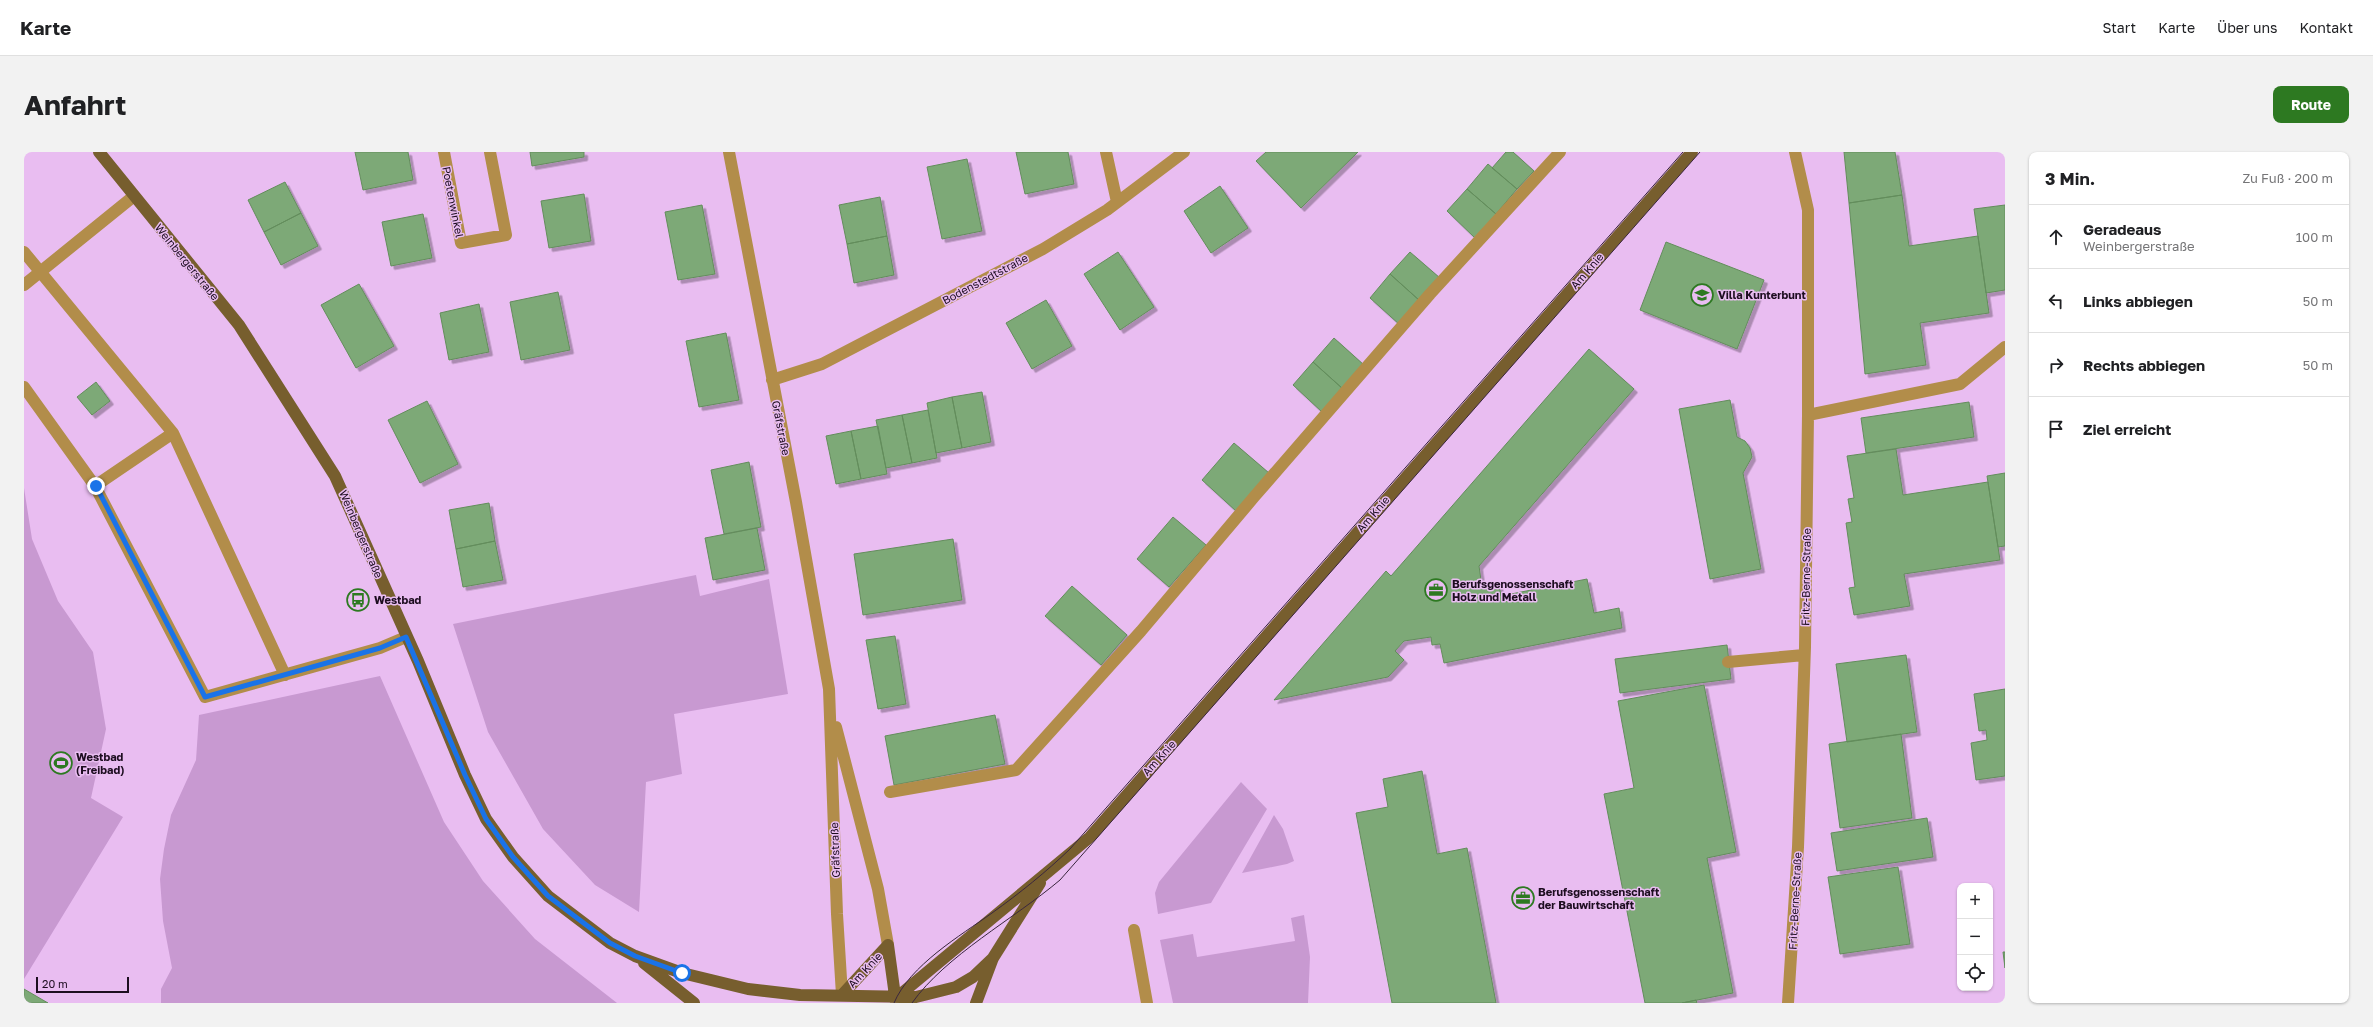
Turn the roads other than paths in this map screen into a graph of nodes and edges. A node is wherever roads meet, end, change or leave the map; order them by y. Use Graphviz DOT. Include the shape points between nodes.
graph roads {
  1 [pos="99,152"];
  2 [pos="444,152"];
  3 [pos="490,152"];
  4 [pos="729,152"];
  5 [pos="1106,152"];
  6 [pos="1184,152"];
  7 [pos="1560,152"];
  8 [pos="1692,152"];
  9 [pos="1795,152"];
  10 [pos="134,196"];
  11 [pos="1118,202"];
  12 [pos="24,252"];
  13 [pos="41,272"];
  14 [pos="24,285"];
  15 [pos="2005,347"];
  16 [pos="772,380"];
  17 [pos="24,387"];
  18 [pos="1808,415"];
  19 [pos="173,433"];
  20 [pos="96,486"];
  21 [pos="406,637"];
  22 [pos="1804,655"];
  23 [pos="1728,662"];
  24 [pos="285,675"];
  25 [pos="830,705"];
  26 [pos="890,792"];
  27 [pos="1049,871"];
  28 [pos="1134,930"];
  29 [pos="888,946"];
  30 [pos="635,956"];
  31 [pos="993,958"];
  32 [pos="842,999"];
  33 [pos="896,1001"];
  34 [pos="694,1003"];
  35 [pos="976,1003"];
  36 [pos="1147,1003"];
  37 [pos="1788,1003"];
  1 -- 10 [label="main road, Weinbergerstraße"];
  2 -- 3 [label="street, Poetenwinkel" via="461,243 506,235"];
  4 -- 16 [label="street, Gräfstraße"];
  5 -- 11 [label="street"];
  6 -- 11 [label="street, Bodenstedtstraße"];
  7 -- 26 [label="street" via="1430,294 1141,631 1016,770"];
  8 -- 27 [label="main road, Am Knie" via="1090,837"];
  9 -- 18 [label="street, Fritz-Berne-Straße" via="1808,210"];
  10 -- 13 [label="street"];
  10 -- 21 [label="main road, Weinbergerstraße" via="239,326 335,476"];
  11 -- 16 [label="street, Bodenstedtstraße" via="1043,249 822,364"];
  12 -- 13 [label="street"];
  13 -- 14 [label="street"];
  13 -- 19 [label="street"];
  15 -- 18 [label="street" via="1960,384"];
  16 -- 25 [label="street, Gräfstraße" via="796,502"];
  17 -- 20 [label="street"];
  18 -- 22 [label="street, Fritz-Berne-Straße"];
  19 -- 20 [label="street"];
  19 -- 24 [label="street"];
  20 -- 24 [label="street" via="205,697"];
  21 -- 24 [label="street" via="380,648"];
  21 -- 30 [label="main road, Weinbergerstraße" via="486,819 513,857 548,896 610,943"];
  22 -- 23 [label="street"];
  22 -- 37 [label="street, Fritz-Berne-Straße" via="1798,847"];
  25 -- 29 [label="street, Gräfstraße" via="876,882"];
  25 -- 32 [label="street, Gräfstraße" via="836,914"];
  27 -- 31 [label="main road, Am Knie"];
  27 -- 33 [label="main road, Am Knie"];
  28 -- 36 [label="street"];
  29 -- 32 [label="main road, Am Knie"];
  29 -- 33 [label="main road"];
  30 -- 32 [label="main road, Weinbergerstraße" via="720,984"];
  30 -- 34 [label="main road"];
  31 -- 33 [label="main road, Weinbergerstraße" via="973,977 956,987"];
  31 -- 35 [label="main road, Am Knie"];
  32 -- 33 [label="main road, Weinbergerstraße"];
}
